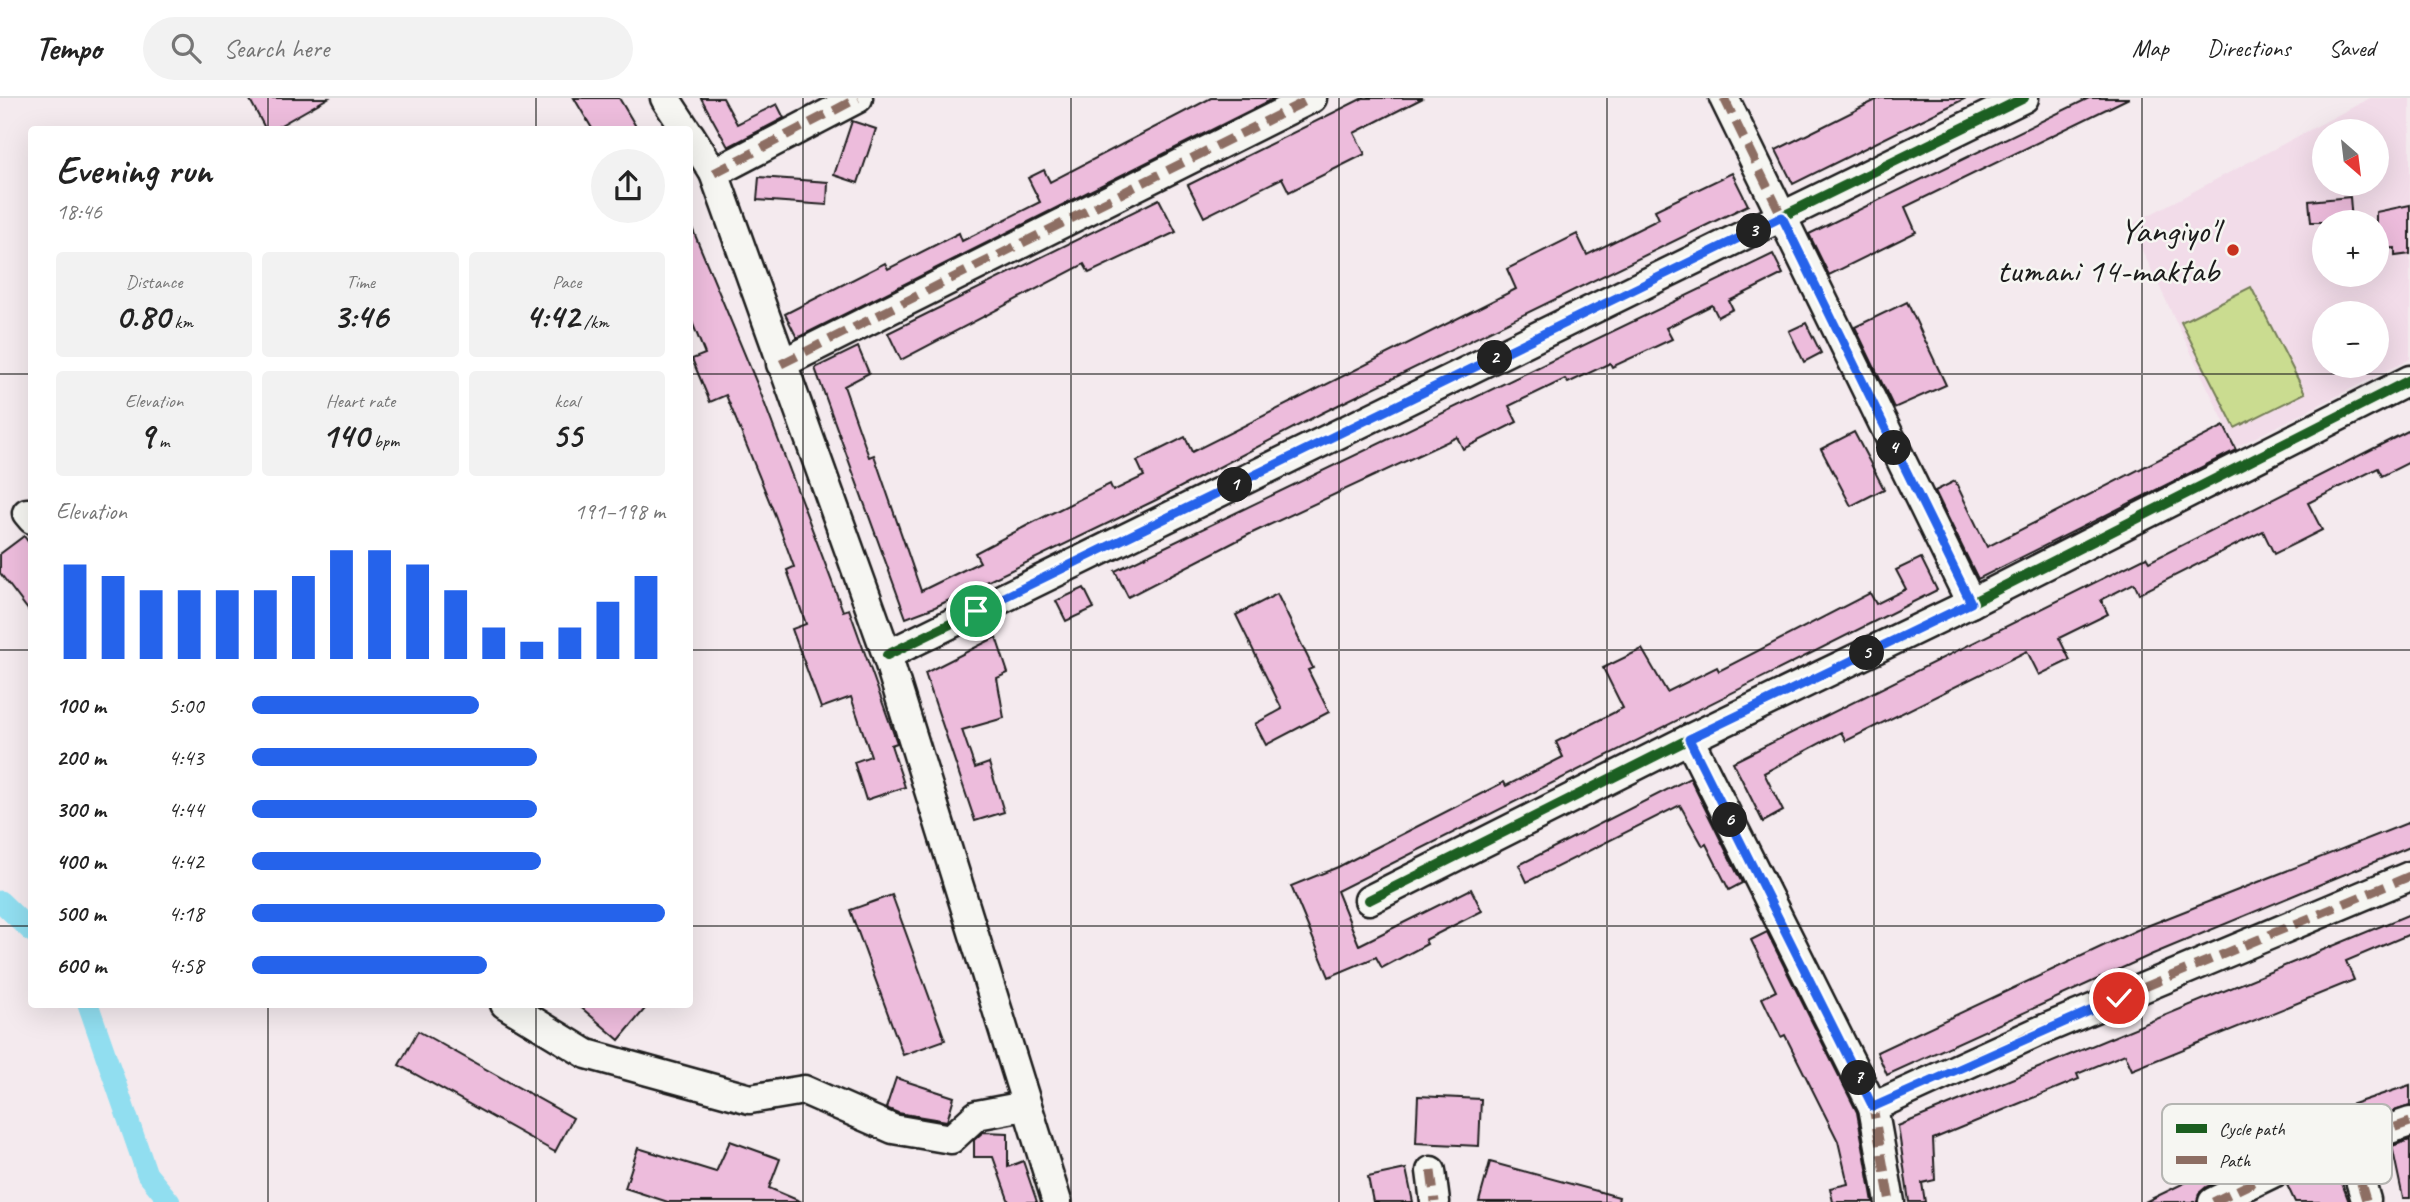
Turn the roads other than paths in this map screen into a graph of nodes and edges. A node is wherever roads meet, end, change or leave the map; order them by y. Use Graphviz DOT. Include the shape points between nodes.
graph roads {
  1 [pos="665,98"];
  2 [pos="858,98"];
  3 [pos="1312,98"];
  4 [pos="1724,98"];
  5 [pos="2024,98"];
  6 [pos="683,126"];
  7 [pos="693,140"];
  8 [pos="714,173"];
  9 [pos="1782,217"];
  10 [pos="781,364"];
  11 [pos="2410,380"];
  12 [pos="1971,603"];
  13 [pos="887,655"];
  14 [pos="1689,739"];
  15 [pos="2410,876"];
  16 [pos="1369,901"];
  17 [pos="512,1008"];
  18 [pos="1025,1106"];
  19 [pos="1873,1107"];
  20 [pos="2410,1122"];
  21 [pos="2392,1128"];
  22 [pos="1431,1171"];
  23 [pos="2250,1184"];
  24 [pos="2361,1184"];
  25 [pos="2366,1200"];
  26 [pos="1057,1202"];
  27 [pos="1435,1202"];
  28 [pos="1890,1202"];
  29 [pos="2213,1202"];
  1 -- 6 [label="street"];
  2 -- 8 [label="street"];
  3 -- 10 [label="street"];
  4 -- 9 [label="street"];
  5 -- 9 [label="street"];
  7 -- 8 [label="street"];
  8 -- 10 [label="street"];
  9 -- 12 [label="street"];
  9 -- 13 [label="street"];
  10 -- 13 [label="street"];
  11 -- 12 [label="street"];
  12 -- 14 [label="street"];
  13 -- 18 [label="street"];
  14 -- 16 [label="street"];
  14 -- 19 [label="street"];
  15 -- 19 [label="street" via="2035,1033"];
  17 -- 18 [label="street" via="587,1054 750,1099 804,1090 892,1129 951,1139 977,1115"];
  18 -- 26 [label="street"];
  19 -- 28 [label="street"];
  20 -- 21 [label="street"];
  22 -- 27 [label="street"];
  23 -- 29 [label="street"];
  24 -- 25 [label="street"];
}
